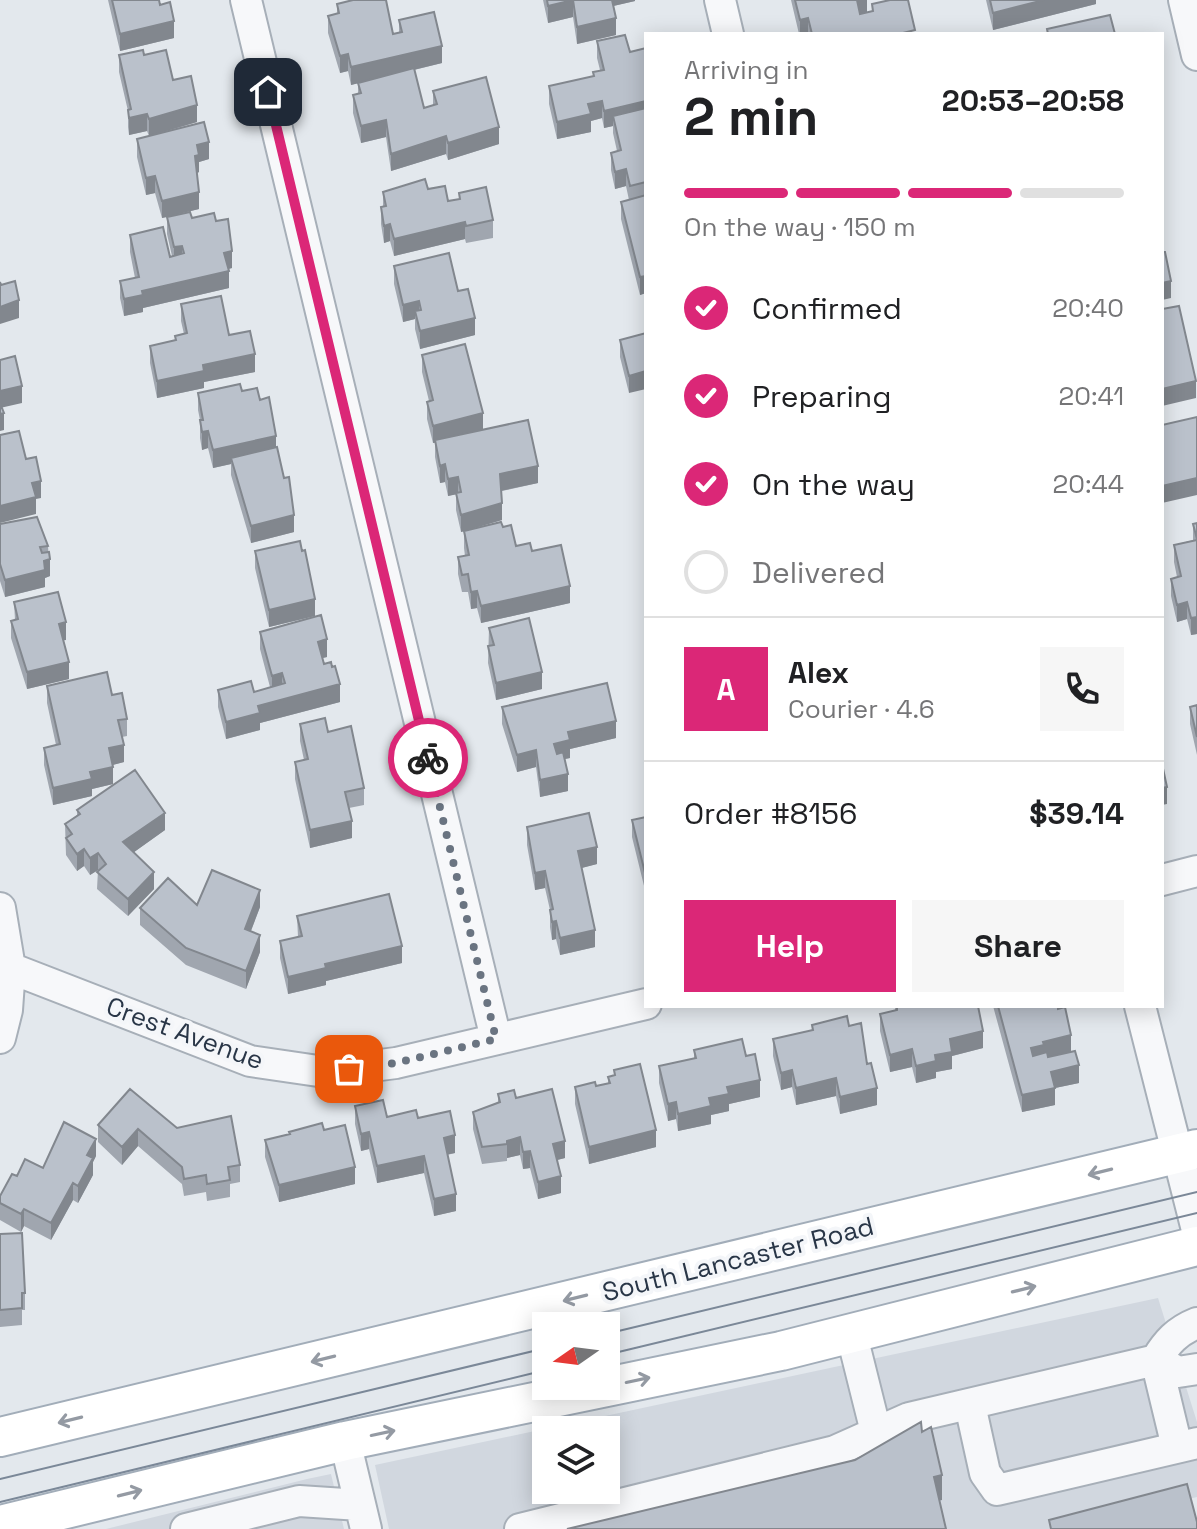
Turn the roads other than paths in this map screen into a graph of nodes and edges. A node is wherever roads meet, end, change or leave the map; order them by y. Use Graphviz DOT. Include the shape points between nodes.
graph roads {
  1 [pos="246,0"];
  2 [pos="720,0"];
  3 [pos="1184,0"];
  4 [pos="728,32"];
  5 [pos="1197,55"];
  6 [pos="1197,871"];
  7 [pos="1164,879"];
  8 [pos="0,908"];
  9 [pos="10,968"];
  10 [pos="644,1004"];
  11 [pos="1141,1008"];
  12 [pos="0,1038"];
  13 [pos="496,1039"];
  14 [pos="1187,1151"];
  15 [pos="1197,1230"];
  16 [pos="1197,1246"];
  17 [pos="1197,1323"];
  18 [pos="851,1332"];
  19 [pos="1156,1360"];
  20 [pos="1197,1369"];
  21 [pos="970,1405"];
  22 [pos="876,1432"];
  23 [pos="0,1437"];
  24 [pos="345,1441"];
  25 [pos="1187,1445"];
  26 [pos="363,1517"];
  27 [pos="0,1525"];
  28 [pos="186,1529"];
  29 [pos="520,1529"];
  1 -- 13 [label="street"];
  2 -- 4 [label="street"];
  3 -- 5 [label="street"];
  6 -- 7 [label="street"];
  8 -- 9 [label="street"];
  9 -- 12 [label="street"];
  9 -- 13 [label="street, Crest Avenue" via="250,1061 325,1072 396,1063"];
  10 -- 13 [label="street, Crest Avenue"];
  11 -- 14 [label="street"];
  14 -- 15 [label="street"];
  14 -- 23 [label="main road, South Lancaster Road, one-way"];
  18 -- 16 [label="main road, one-way"];
  17 -- 19 [label="street" via="1168,1341"];
  18 -- 22 [label="street"];
  24 -- 18 [label="main road, one-way"];
  19 -- 20 [label="street" via="1178,1372"];
  19 -- 21 [label="street"];
  19 -- 25 [label="street"];
  21 -- 22 [label="street" via="909,1418"];
  21 -- 25 [label="street" via="985,1473 997,1490"];
  22 -- 29 [label="street" via="835,1451"];
  24 -- 26 [label="street"];
  27 -- 24 [label="main road, one-way"];
  26 -- 28 [label="street" via="299,1501"];
}
